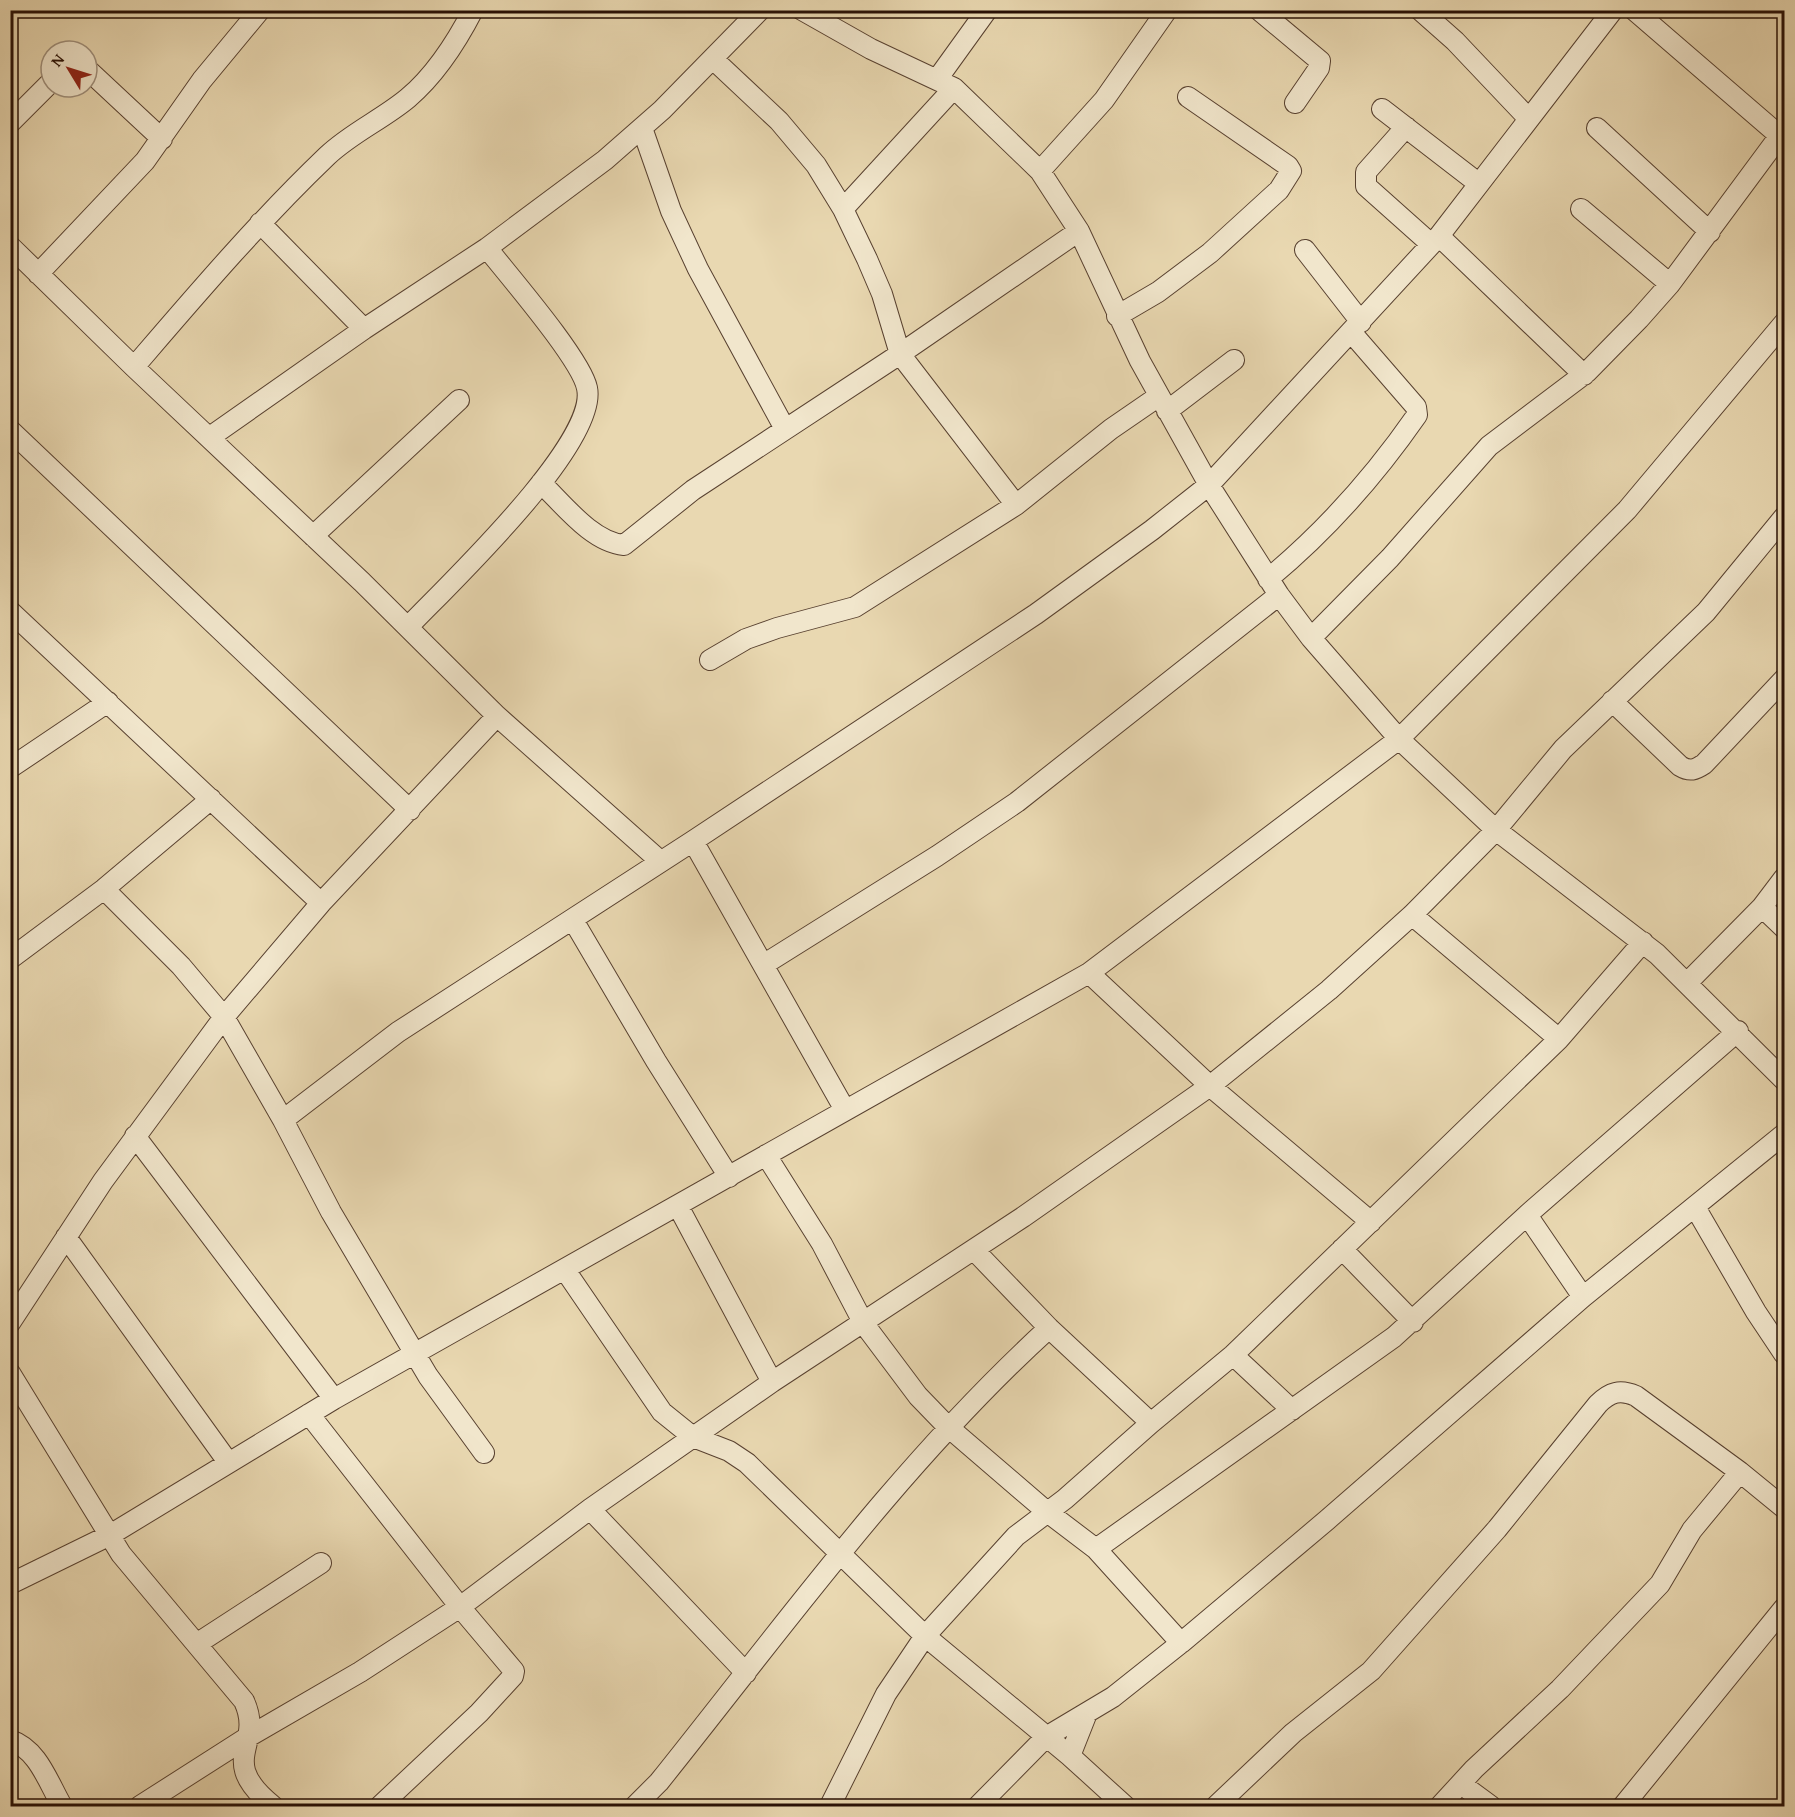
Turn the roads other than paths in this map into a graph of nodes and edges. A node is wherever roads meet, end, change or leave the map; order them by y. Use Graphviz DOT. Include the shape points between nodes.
graph roads {
  1 [pos="260,10"];
  2 [pos="760,10"];
  3 [pos="802,10"];
  4 [pos="987,10"];
  5 [pos="1167,10"];
  6 [pos="1259,10"];
  7 [pos="1420,10"];
  8 [pos="1613,10"];
  9 [pos="1634,10"];
  10 [pos="467,12"];
  11 [pos="714,60"];
  12 [pos="99,80"];
  13 [pos="946,83"];
  14 [pos="39,94"];
  15 [pos="1188,97"];
  16 [pos="1295,103"];
  17 [pos="1382,109"];
  18 [pos="1528,118"];
  19 [pos="10,123"];
  20 [pos="1406,127"];
  21 [pos="642,128"];
  22 [pos="1597,128"];
  23 [pos="1782,133"];
  24 [pos="162,139"];
  25 [pos="1040,171"];
  26 [pos="1478,183"];
  27 [pos="843,208"];
  28 [pos="1581,209"];
  29 [pos="260,223"];
  30 [pos="1080,231"];
  31 [pos="1710,232"];
  32 [pos="1435,240"];
  33 [pos="10,246"];
  34 [pos="487,248"];
  35 [pos="1305,250"];
  36 [pos="38,274"];
  37 [pos="1670,284"];
  38 [pos="1118,316"];
  39 [pos="1785,323"];
  40 [pos="1356,327"];
  41 [pos="364,329"];
  42 [pos="900,354"];
  43 [pos="1234,360"];
  44 [pos="134,367"];
  45 [pos="1584,375"];
  46 [pos="459,400"];
  47 [pos="1163,403"];
  48 [pos="785,429"];
  49 [pos="10,430"];
  50 [pos="210,437"];
  51 [pos="542,483"];
  52 [pos="1209,485"];
  53 [pos="1016,505"];
  54 [pos="1785,517"];
  55 [pos="313,536"];
  56 [pos="1268,579"];
  57 [pos="1279,595"];
  58 [pos="13,620"];
  59 [pos="408,627"];
  60 [pos="1311,639"];
  61 [pos="710,660"];
  62 [pos="1785,679"];
  63 [pos="1612,701"];
  64 [pos="108,702"];
  65 [pos="497,716"];
  66 [pos="1399,739"];
  67 [pos="10,768"];
  68 [pos="211,799"];
  69 [pos="410,810"];
  70 [pos="1496,830"];
  71 [pos="693,841"];
  72 [pos="660,860"];
  73 [pos="1785,878"];
  74 [pos="104,889"];
  75 [pos="321,903"];
  76 [pos="1762,907"];
  77 [pos="1412,915"];
  78 [pos="573,920"];
  79 [pos="1785,928"];
  80 [pos="1643,942"];
  81 [pos="10,959"];
  82 [pos="763,965"];
  83 [pos="1089,973"];
  84 [pos="1688,982"];
  85 [pos="224,1017"];
  86 [pos="1738,1031"];
  87 [pos="1559,1039"];
  88 [pos="1785,1080"];
  89 [pos="1210,1086"];
  90 [pos="845,1110"];
  91 [pos="283,1120"];
  92 [pos="1785,1134"];
  93 [pos="135,1136"];
  94 [pos="766,1155"];
  95 [pos="729,1177"];
  96 [pos="678,1206"];
  97 [pos="1695,1207"];
  98 [pos="1527,1215"];
  99 [pos="1371,1222"];
  100 [pos="66,1237"];
  101 [pos="1342,1249"];
  102 [pos="974,1250"];
  103 [pos="565,1270"];
  104 [pos="1583,1297"];
  105 [pos="1413,1322"];
  106 [pos="10,1323"];
  107 [pos="864,1323"];
  108 [pos="1049,1328"];
  109 [pos="415,1353"];
  110 [pos="1233,1354"];
  111 [pos="1785,1354"];
  112 [pos="10,1373"];
  113 [pos="772,1382"];
  114 [pos="334,1399"];
  115 [pos="1292,1410"];
  116 [pos="309,1414"];
  117 [pos="1151,1423"];
  118 [pos="947,1426"];
  119 [pos="693,1437"];
  120 [pos="484,1453"];
  121 [pos="228,1462"];
  122 [pos="1740,1472"];
  123 [pos="1785,1508"];
  124 [pos="590,1509"];
  125 [pos="1046,1511"];
  126 [pos="110,1534"];
  127 [pos="1096,1549"];
  128 [pos="840,1554"];
  129 [pos="321,1563"];
  130 [pos="10,1584"];
  131 [pos="460,1607"];
  132 [pos="1785,1608"];
  133 [pos="925,1636"];
  134 [pos="198,1643"];
  135 [pos="1181,1643"];
  136 [pos="746,1673"];
  137 [pos="1087,1713"];
  138 [pos="248,1737"];
  139 [pos="1046,1737"];
  140 [pos="10,1740"];
  141 [pos="1070,1756"];
  142 [pos="1461,1784"];
  143 [pos="1116,1803"];
  144 [pos="150,1804"];
  145 [pos="62,1806"];
  146 [pos="273,1806"];
  147 [pos="380,1806"];
  148 [pos="635,1806"];
  149 [pos="830,1806"];
  150 [pos="978,1806"];
  151 [pos="1216,1806"];
  152 [pos="1440,1806"];
  153 [pos="1491,1806"];
  154 [pos="1623,1806"];
  1 -- 24 [label="street" via="202,80"];
  2 -- 11 [label="street"];
  3 -- 13 [label="street" via="872,49"];
  4 -- 13 [label="street"];
  5 -- 25 [label="street" via="1104,100"];
  6 -- 16 [label="street" via="1320,61"];
  7 -- 18 [label="street"];
  8 -- 18 [label="street"];
  9 -- 23 [label="street"];
  10 -- 29 [label="street" via="438,64 408,98 329,154"];
  11 -- 21 [label="street"];
  11 -- 27 [label="street" via="779,121 816,165"];
  12 -- 24 [label="street"];
  13 -- 25 [label="street"];
  13 -- 27 [label="street"];
  14 -- 19 [label="street"];
  15 -- 38 [label="street" via="1291,171 1279,190 1210,253"];
  17 -- 20 [label="street"];
  18 -- 26 [label="street"];
  20 -- 26 [label="street"];
  20 -- 32 [label="street" via="1366,172 1366,186"];
  21 -- 34 [label="street"];
  21 -- 48 [label="street" via="671,211 698,269"];
  22 -- 31 [label="street"];
  23 -- 31 [label="street"];
  24 -- 36 [label="street"];
  25 -- 30 [label="street"];
  26 -- 32 [label="street"];
  27 -- 42 [label="street" via="882,294"];
  28 -- 37 [label="street"];
  29 -- 41 [label="street"];
  29 -- 44 [label="street"];
  30 -- 38 [label="street"];
  30 -- 42 [label="street"];
  31 -- 37 [label="street"];
  32 -- 40 [label="street"];
  32 -- 45 [label="street"];
  33 -- 36 [label="street"];
  34 -- 41 [label="street"];
  34 -- 51 [label="street" via="575,362 587,386 589,403 583,420"];
  35 -- 40 [label="street"];
  36 -- 44 [label="street"];
  37 -- 45 [label="street"];
  38 -- 47 [label="street"];
  39 -- 66 [label="street" via="1627,510"];
  40 -- 52 [label="street"];
  40 -- 56 [label="street" via="1416,407 1417,415 1338,516"];
  41 -- 50 [label="street"];
  42 -- 48 [label="street"];
  42 -- 53 [label="street"];
  43 -- 47 [label="street"];
  44 -- 50 [label="street"];
  45 -- 60 [label="street" via="1489,446 1398,550"];
  46 -- 55 [label="street"];
  47 -- 52 [label="street"];
  47 -- 53 [label="street" via="1111,429"];
  48 -- 51 [label="street" via="693,490 624,545 610,543 593,531"];
  49 -- 69 [label="street"];
  50 -- 55 [label="street"];
  51 -- 59 [label="street"];
  52 -- 56 [label="street"];
  52 -- 71 [label="street" via="1036,614"];
  53 -- 61 [label="street" via="855,607 746,639"];
  54 -- 63 [label="street" via="1706,612"];
  55 -- 59 [label="street"];
  56 -- 57 [label="street"];
  57 -- 60 [label="street"];
  57 -- 82 [label="street" via="1017,802"];
  58 -- 64 [label="street"];
  59 -- 65 [label="street"];
  60 -- 66 [label="street"];
  62 -- 63 [label="street" via="1695,770 1680,766"];
  63 -- 70 [label="street" via="1563,749"];
  64 -- 67 [label="street"];
  64 -- 68 [label="street"];
  65 -- 69 [label="street"];
  65 -- 72 [label="street"];
  66 -- 70 [label="street"];
  66 -- 83 [label="street"];
  68 -- 74 [label="street"];
  68 -- 75 [label="street"];
  69 -- 75 [label="street"];
  70 -- 77 [label="street"];
  70 -- 80 [label="street"];
  71 -- 72 [label="street"];
  71 -- 82 [label="street"];
  72 -- 78 [label="street"];
  73 -- 76 [label="street"];
  74 -- 81 [label="street"];
  74 -- 85 [label="street" via="181,966"];
  75 -- 85 [label="street"];
  76 -- 79 [label="street"];
  76 -- 84 [label="street"];
  77 -- 87 [label="street"];
  77 -- 89 [label="street" via="1329,990"];
  78 -- 91 [label="street" via="389,1038"];
  78 -- 95 [label="street"];
  80 -- 84 [label="street"];
  80 -- 87 [label="street"];
  82 -- 90 [label="street"];
  83 -- 89 [label="street"];
  83 -- 90 [label="street"];
  84 -- 86 [label="street"];
  85 -- 91 [label="street"];
  85 -- 93 [label="street"];
  86 -- 88 [label="street"];
  86 -- 98 [label="street"];
  87 -- 99 [label="street"];
  89 -- 99 [label="street"];
  89 -- 102 [label="street"];
  90 -- 94 [label="street"];
  91 -- 109 [label="street" via="331,1212"];
  92 -- 97 [label="street"];
  93 -- 100 [label="street"];
  93 -- 114 [label="street"];
  94 -- 95 [label="street"];
  94 -- 107 [label="street" via="822,1244"];
  95 -- 96 [label="street"];
  96 -- 103 [label="street"];
  96 -- 113 [label="street"];
  97 -- 104 [label="street"];
  97 -- 111 [label="street"];
  98 -- 104 [label="street"];
  98 -- 105 [label="street"];
  99 -- 101 [label="street"];
  100 -- 106 [label="street"];
  100 -- 121 [label="street"];
  101 -- 105 [label="street"];
  101 -- 110 [label="street"];
  102 -- 107 [label="street"];
  102 -- 108 [label="street"];
  103 -- 109 [label="street"];
  103 -- 119 [label="street" via="662,1412"];
  104 -- 135 [label="street"];
  105 -- 115 [label="street"];
  107 -- 113 [label="street"];
  107 -- 118 [label="street" via="918,1396"];
  108 -- 117 [label="street"];
  108 -- 118 [label="street"];
  109 -- 114 [label="street"];
  109 -- 120 [label="street"];
  110 -- 115 [label="street"];
  110 -- 117 [label="street"];
  112 -- 126 [label="street"];
  113 -- 119 [label="street"];
  114 -- 116 [label="street"];
  115 -- 127 [label="street"];
  116 -- 121 [label="street"];
  116 -- 131 [label="street"];
  117 -- 125 [label="street" via="1065,1499"];
  118 -- 125 [label="street"];
  118 -- 128 [label="street"];
  119 -- 124 [label="street"];
  119 -- 128 [label="street" via="738,1456"];
  121 -- 126 [label="street"];
  122 -- 123 [label="street"];
  122 -- 142 [label="street" via="1692,1530 1652,1592 1560,1689"];
  122 -- 151 [label="street" via="1636,1396 1624,1391 1606,1396 1497,1529 1371,1671 1293,1733"];
  124 -- 131 [label="street"];
  124 -- 136 [label="street"];
  125 -- 127 [label="street"];
  125 -- 133 [label="street" via="1016,1536"];
  126 -- 130 [label="street"];
  126 -- 134 [label="street" via="141,1580"];
  127 -- 135 [label="street"];
  128 -- 133 [label="street"];
  128 -- 136 [label="street"];
  129 -- 134 [label="street"];
  131 -- 138 [label="street" via="360,1672"];
  131 -- 147 [label="street" via="514,1674 479,1713"];
  132 -- 154 [label="street"];
  133 -- 139 [label="street"];
  133 -- 149 [label="street" via="886,1694"];
  134 -- 138 [label="street" via="244,1701 250,1717"];
  135 -- 137 [label="street"];
  136 -- 148 [label="street" via="659,1782"];
  137 -- 139 [label="street"];
  137 -- 141 [label="street"];
  138 -- 144 [label="street"];
  138 -- 146 [label="street" via="242,1761 247,1780"];
  139 -- 141 [label="street"];
  139 -- 150 [label="street"];
  140 -- 145 [label="street" via="22,1744 38,1761"];
  141 -- 143 [label="street"];
  142 -- 152 [label="street"];
  142 -- 153 [label="street"];
}
